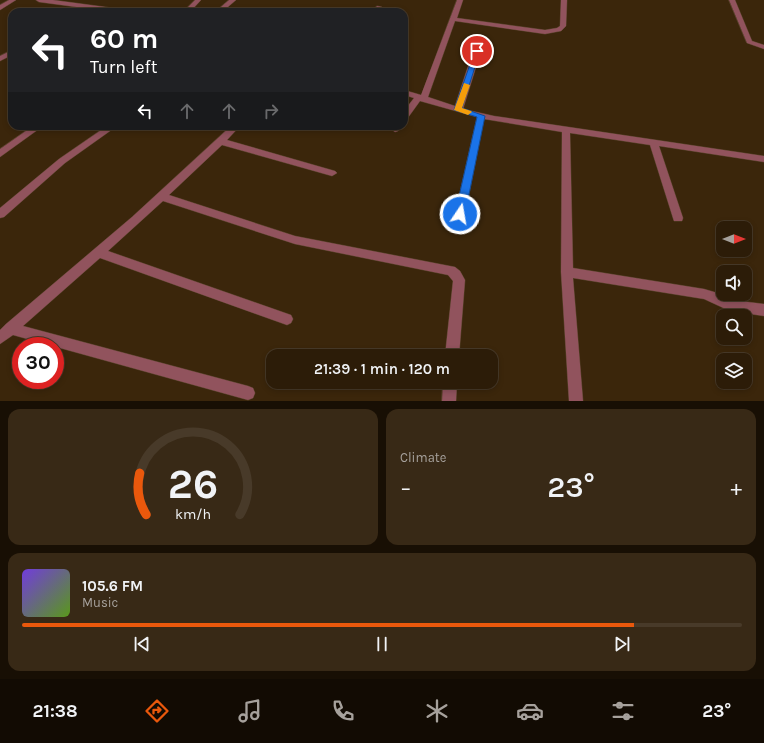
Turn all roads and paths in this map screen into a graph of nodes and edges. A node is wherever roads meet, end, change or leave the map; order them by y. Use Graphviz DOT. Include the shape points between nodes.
graph roads {
  1 [pos="13,0"];
  2 [pos="39,0"];
  3 [pos="198,0"];
  4 [pos="233,0"];
  5 [pos="460,0"];
  6 [pos="564,0"];
  7 [pos="732,0"];
  8 [pos="86,6"];
  9 [pos="0,8"];
  10 [pos="83,8"];
  11 [pos="100,8"];
  12 [pos="190,8"];
  13 [pos="223,8"];
  14 [pos="453,19"];
  15 [pos="764,46"];
  16 [pos="477,51"];
  17 [pos="408,93"];
  18 [pos="421,98"];
  19 [pos="458,110"];
  20 [pos="408,113"];
  21 [pos="481,116"];
  22 [pos="566,129"];
  23 [pos="33,130"];
  24 [pos="107,130"];
  25 [pos="232,130"];
  26 [pos="220,141"];
  27 [pos="654,142"];
  28 [pos="0,154"];
  29 [pos="761,159"];
  30 [pos="764,169"];
  31 [pos="332,173"];
  32 [pos="162,196"];
  33 [pos="0,214"];
  34 [pos="460,214"];
  35 [pos="678,218"];
  36 [pos="98,252"];
  37 [pos="568,272"];
  38 [pos="764,310"];
  39 [pos="287,320"];
  40 [pos="10,328"];
  41 [pos="0,338"];
  42 [pos="453,349"];
  43 [pos="450,389"];
  44 [pos="248,393"];
  45 [pos="449,401"];
  46 [pos="576,401"];
  1 -- 9 [label="street"];
  2 -- 8 [label="street"];
  3 -- 12 [label="street"];
  4 -- 13 [label="street"];
  5 -- 14 [label="street"];
  6 -- 14 [label="street" via="563,26 553,32"];
  7 -- 15 [label="street" via="749,42"];
  8 -- 10 [label="street"];
  8 -- 11 [label="street"];
  14 -- 18 [label="street"];
  16 -- 19 [label="street"];
  17 -- 18 [label="street"];
  18 -- 19 [label="street"];
  18 -- 20 [label="street"];
  19 -- 21 [label="street"];
  21 -- 22 [label="street"];
  21 -- 34 [label="street"];
  22 -- 27 [label="street"];
  22 -- 37 [label="street"];
  23 -- 28 [label="street"];
  24 -- 33 [label="street" via="62,161"];
  25 -- 26 [label="street"];
  26 -- 31 [label="street"];
  26 -- 32 [label="street"];
  27 -- 29 [label="street"];
  27 -- 35 [label="street"];
  29 -- 30 [label="street"];
  32 -- 36 [label="street"];
  32 -- 42 [label="street" via="295,240 451,272 459,280"];
  36 -- 39 [label="street"];
  36 -- 40 [label="street"];
  37 -- 38 [label="street" via="704,294 730,305"];
  37 -- 46 [label="street"];
  40 -- 41 [label="street"];
  40 -- 44 [label="street"];
  43 -- 45 [label="street"];
}
